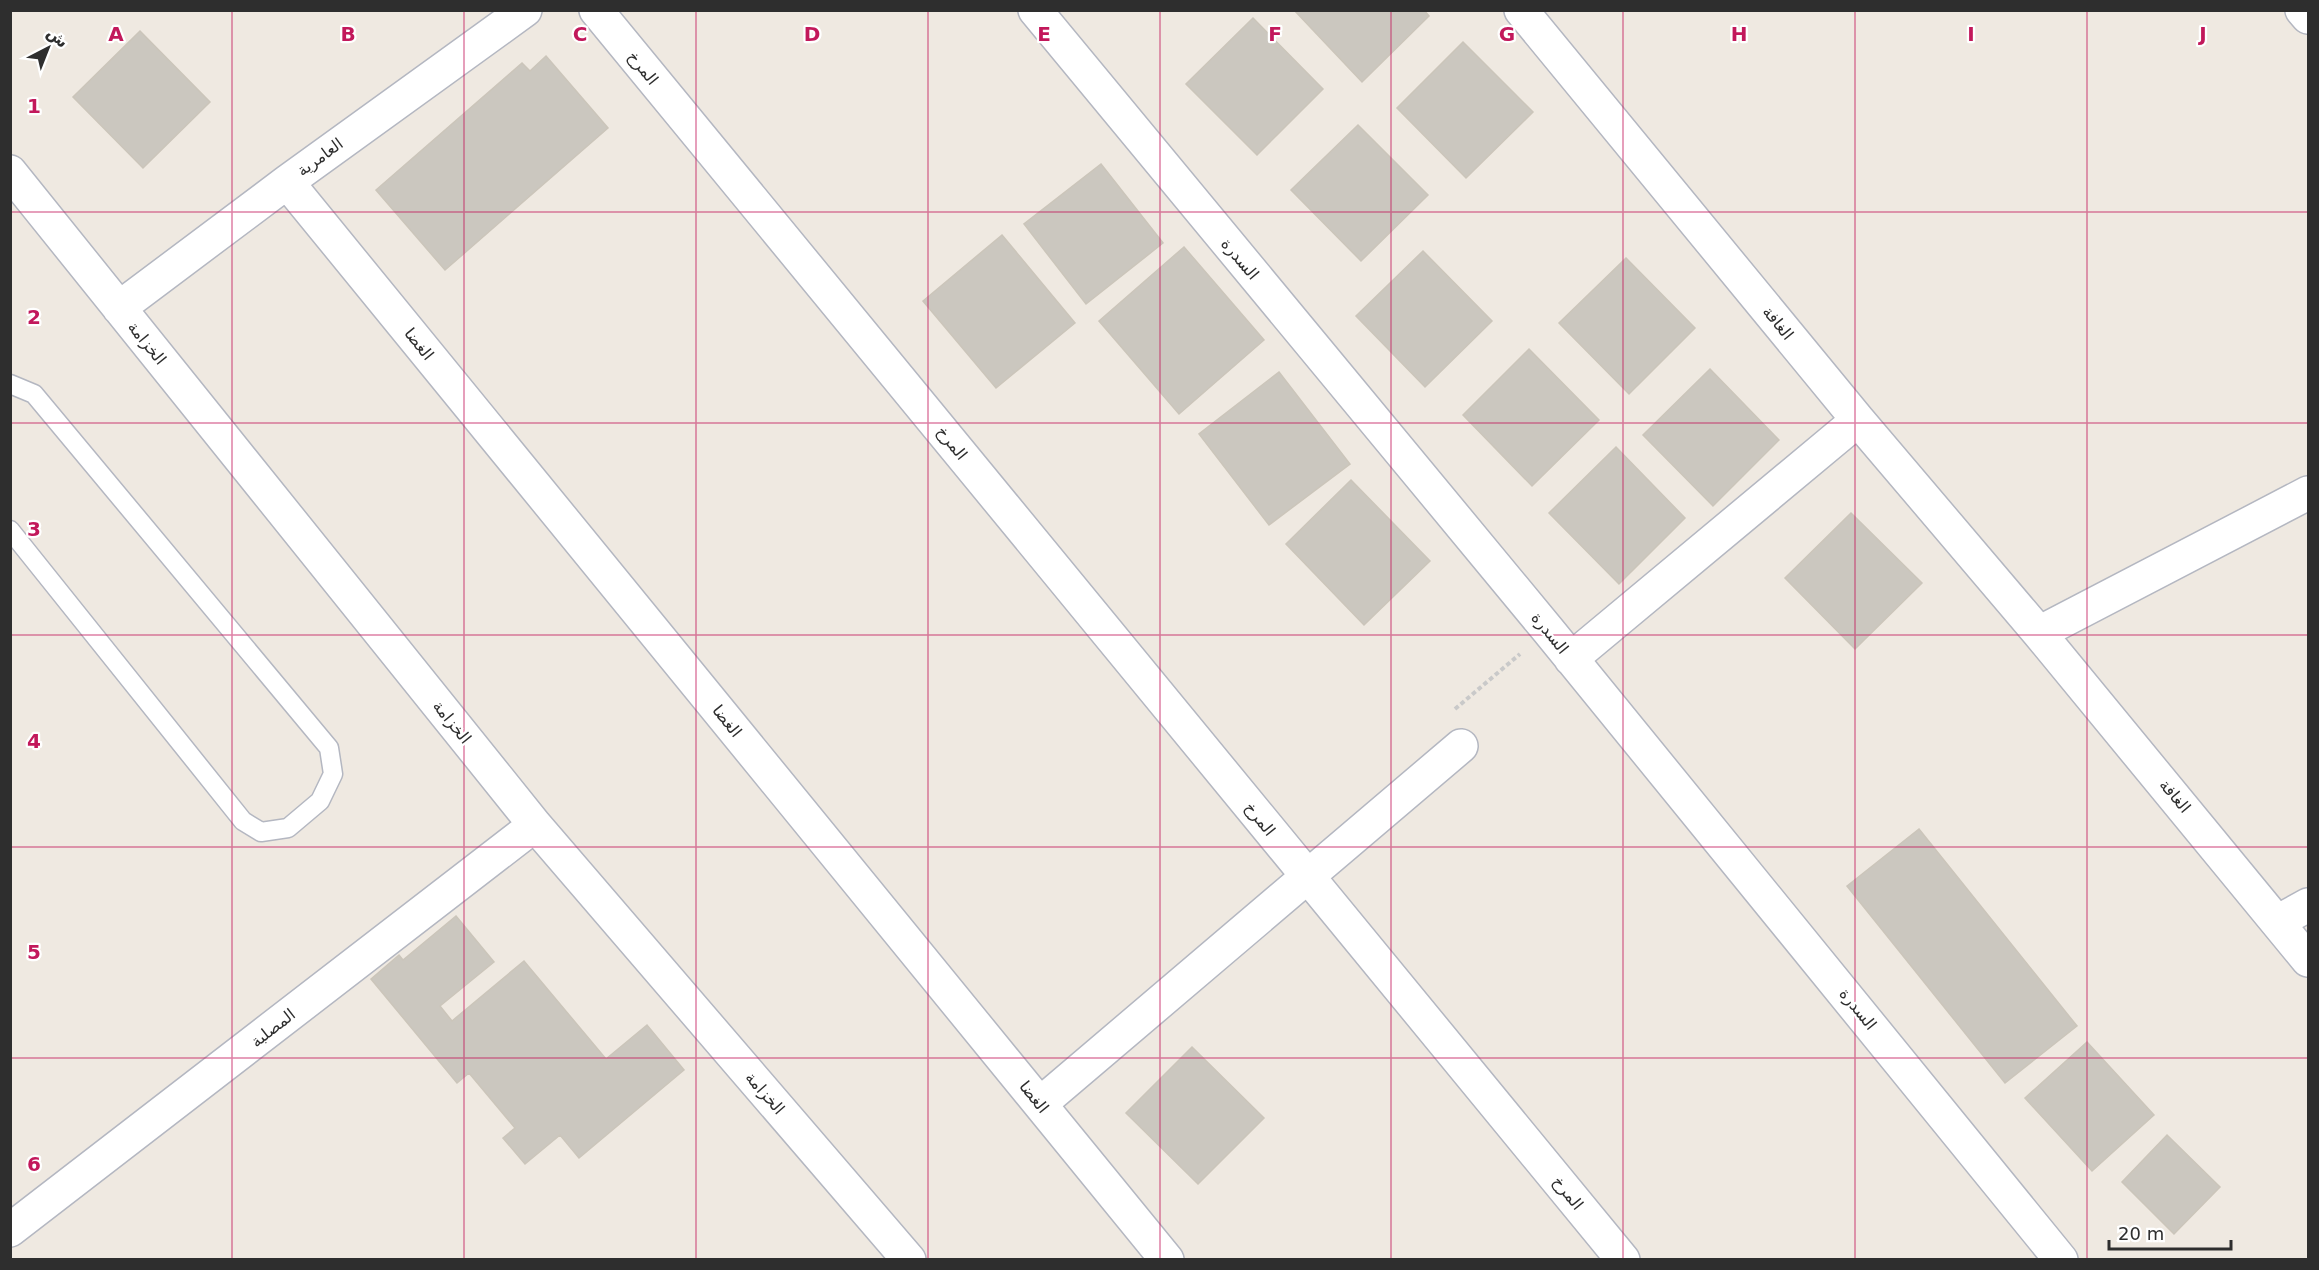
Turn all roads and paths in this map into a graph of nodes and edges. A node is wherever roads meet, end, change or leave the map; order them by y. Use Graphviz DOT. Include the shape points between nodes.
graph roads {
  1 [pos="525,10"];
  2 [pos="596,10"];
  3 [pos="1035,10"];
  4 [pos="1521,10"];
  5 [pos="2302,10"];
  6 [pos="2308,17"];
  7 [pos="286,182"];
  8 [pos="16,192"];
  9 [pos="118,308"];
  10 [pos="10,384"];
  11 [pos="1858,420"];
  12 [pos="2308,493"];
  13 [pos="10,530"];
  14 [pos="1548,630"];
  15 [pos="2039,633"];
  16 [pos="1571,659"];
  17 [pos="1461,746"];
  18 [pos="534,825"];
  19 [pos="1307,876"];
  20 [pos="2308,906"];
  21 [pos="2279,921"];
  22 [pos="2308,960"];
  23 [pos="1040,1104"];
  24 [pos="10,1230"];
  25 [pos="909,1260"];
  26 [pos="1167,1260"];
  27 [pos="1623,1260"];
  28 [pos="2061,1260"];
  1 -- 7 [label="street, العامرية"];
  2 -- 19 [label="street, المرخ"];
  3 -- 14 [label="street, السدرة"];
  4 -- 11 [label="street, الغافة"];
  5 -- 6 [label="street"];
  7 -- 9 [label="street, العامرية"];
  7 -- 23 [label="street, الغضا"];
  8 -- 9 [label="street, الخزامة"];
  9 -- 18 [label="street, الخزامة"];
  10 -- 13 [label="lane" via="34,394 329,748 333,774 320,801 288,828 261,832 243,821"];
  11 -- 15 [label="street, الغافة"];
  11 -- 16 [label="street"];
  12 -- 15 [label="street"];
  14 -- 16 [label="street, السدرة"];
  14 -- 17 [label="path" via="1442,720"];
  15 -- 21 [label="street, الغافة"];
  16 -- 28 [label="street, السدرة"];
  17 -- 19 [label="street"];
  18 -- 24 [label="street, المصلبة"];
  18 -- 25 [label="street, الخزامة"];
  19 -- 23 [label="street"];
  19 -- 27 [label="street, المرخ"];
  20 -- 21 [label="street"];
  21 -- 22 [label="street, الغافة"];
  23 -- 26 [label="street, الغضا"];
}
